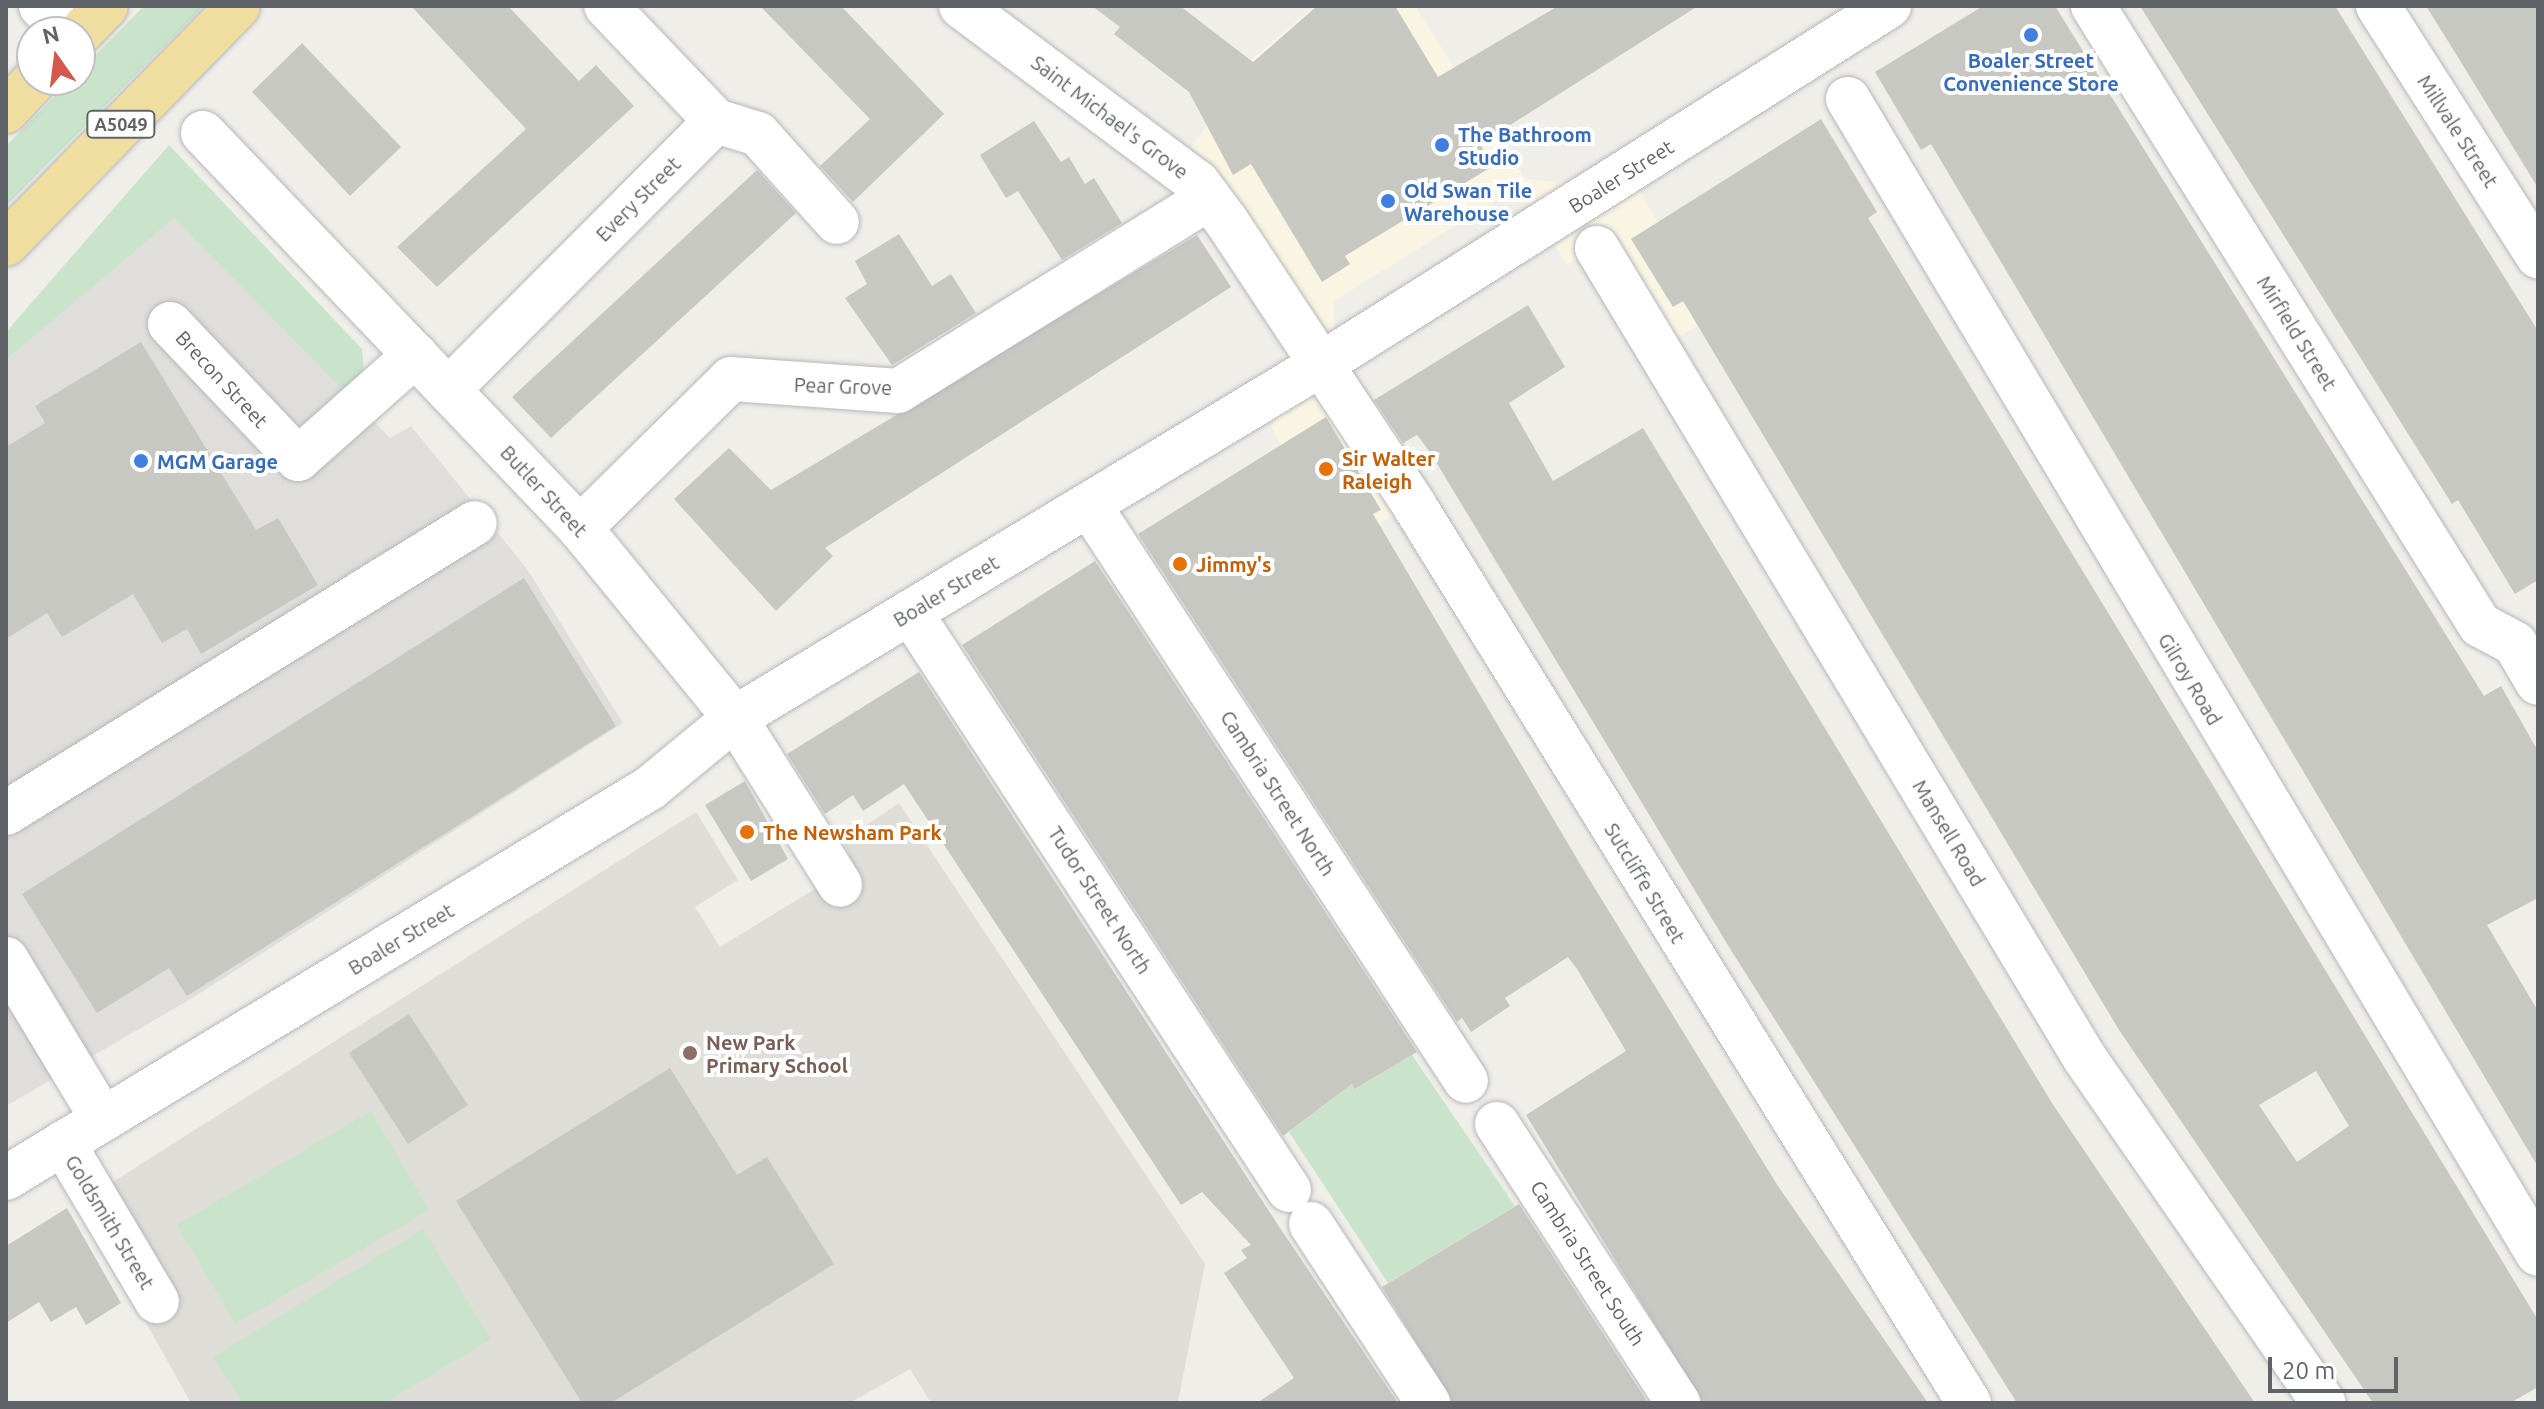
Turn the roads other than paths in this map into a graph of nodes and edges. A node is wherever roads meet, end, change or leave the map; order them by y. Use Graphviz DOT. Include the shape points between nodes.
graph roads {
  1 [pos="238,6"];
  2 [pos="606,6"];
  3 [pos="961,6"];
  4 [pos="2093,6"];
  5 [pos="2378,6"];
  6 [pos="1863,13"];
  7 [pos="20,96"];
  8 [pos="1848,99"];
  9 [pos="6,111"];
  10 [pos="716,121"];
  11 [pos="203,133"];
  12 [pos="1209,198"];
  13 [pos="837,222"];
  14 [pos="6,244"];
  15 [pos="1597,248"];
  16 [pos="2538,256"];
  17 [pos="170,324"];
  18 [pos="415,355"];
  19 [pos="1320,365"];
  20 [pos="448,390"];
  21 [pos="1089,505"];
  22 [pos="475,523"];
  23 [pos="580,528"];
  24 [pos="910,612"];
  25 [pos="2527,638"];
  26 [pos="2538,683"];
  27 [pos="735,718"];
  28 [pos="6,813"];
  29 [pos="840,885"];
  30 [pos="6,959"];
  31 [pos="1466,1081"];
  32 [pos="102,1118"];
  33 [pos="1497,1124"];
  34 [pos="63,1143"];
  35 [pos="6,1178"];
  36 [pos="2538,1254"];
  37 [pos="157,1301"];
  38 [pos="1428,1403"];
  39 [pos="1678,1403"];
  40 [pos="1969,1403"];
  41 [pos="2324,1403"];
  1 -- 14 [label="highway, A5049"];
  2 -- 10 [label="street"];
  3 -- 12 [label="street, Saint Michael's Grove"];
  4 -- 25 [label="street, Mirfield Street" via="2480,625"];
  5 -- 16 [label="street, Millvale Street"];
  6 -- 19 [label="street, Boaler Street"];
  7 -- 9 [label="highway"];
  8 -- 36 [label="street, Gilroy Road"];
  10 -- 13 [label="street" via="758,134"];
  10 -- 20 [label="street, Every Street"];
  11 -- 18 [label="street, Butler Street"];
  12 -- 19 [label="street, Saint Michael's Grove"];
  12 -- 23 [label="street, Pear Grove" via="898,391 731,379"];
  15 -- 41 [label="street, Mansell Road" via="2084,1057"];
  17 -- 18 [label="street, Brecon Street" via="298,459"];
  18 -- 20 [label="street, Butler Street"];
  19 -- 21 [label="street, Boaler Street"];
  19 -- 40 [label="street, Sutcliffe Street"];
  20 -- 23 [label="street, Butler Street"];
  21 -- 24 [label="street, Boaler Street"];
  21 -- 31 [label="street, Cambria Street North"];
  22 -- 28 [label="street"];
  23 -- 27 [label="street, Butler Street"];
  24 -- 27 [label="street, Boaler Street"];
  24 -- 38 [label="street, Tudor Street North"];
  25 -- 26 [label="street"];
  27 -- 29 [label="street, Butler Street"];
  27 -- 32 [label="street, Boaler Street" via="650,788"];
  30 -- 32 [label="street"];
  32 -- 34 [label="street, Boaler Street"];
  33 -- 39 [label="street, Cambria Street South"];
  34 -- 35 [label="street, Boaler Street"];
  34 -- 37 [label="street, Goldsmith Street"];
}
